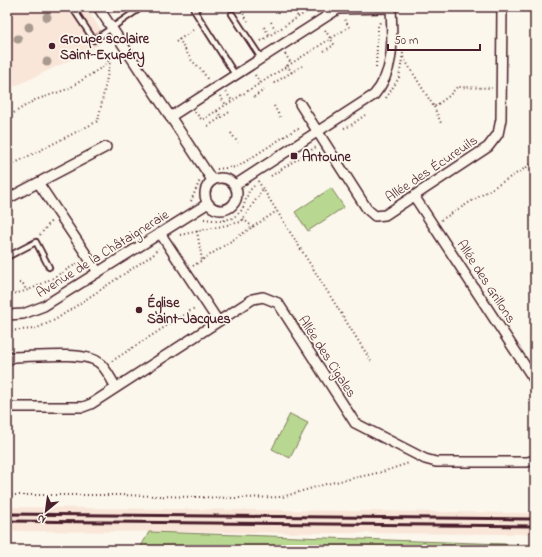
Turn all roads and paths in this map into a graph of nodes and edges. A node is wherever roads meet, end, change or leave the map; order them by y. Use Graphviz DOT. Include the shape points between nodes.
graph roads {
  1 [pos="72,7"];
  2 [pos="98,7"];
  3 [pos="142,7"];
  4 [pos="199,7"];
  5 [pos="301,7"];
  6 [pos="314,7"];
  7 [pos="502,7"];
  8 [pos="293,8"];
  9 [pos="381,8"];
  10 [pos="391,8"];
  11 [pos="338,9"];
  12 [pos="304,13"];
  13 [pos="232,14"];
  14 [pos="298,17"];
  15 [pos="271,22"];
  16 [pos="320,22"];
  17 [pos="264,27"];
  18 [pos="112,28"];
  19 [pos="193,30"];
  20 [pos="276,31"];
  21 [pos="270,36"];
  22 [pos="331,39"];
  23 [pos="179,40"];
  24 [pos="261,41"];
  25 [pos="176,42"];
  26 [pos="122,44"];
  27 [pos="324,51"];
  28 [pos="403,57"];
  29 [pos="111,58"];
  30 [pos="262,60"];
  31 [pos="287,65"];
  32 [pos="302,66"];
  33 [pos="376,72"];
  34 [pos="292,73"];
  35 [pos="236,76"];
  36 [pos="274,83"];
  37 [pos="260,84"];
  38 [pos="501,88"];
  39 [pos="214,90"];
  40 [pos="254,97"];
  41 [pos="230,98"];
  42 [pos="224,101"];
  43 [pos="300,104"];
  44 [pos="191,105"];
  45 [pos="274,106"];
  46 [pos="434,107"];
  47 [pos="217,111"];
  48 [pos="231,112"];
  49 [pos="280,116"];
  50 [pos="170,117"];
  51 [pos="7,118"];
  52 [pos="222,118"];
  53 [pos="441,123"];
  54 [pos="208,126"];
  55 [pos="315,127"];
  56 [pos="81,130"];
  57 [pos="232,133"];
  58 [pos="83,134"];
  59 [pos="238,143"];
  60 [pos="50,145"];
  61 [pos="106,147"];
  62 [pos="52,149"];
  63 [pos="245,162"];
  64 [pos="535,162"];
  65 [pos="7,167"];
  66 [pos="253,173"];
  67 [pos="209,177"];
  68 [pos="39,184"];
  69 [pos="235,185"];
  70 [pos="263,189"];
  71 [pos="414,196"];
  72 [pos="7,199"];
  73 [pos="189,204"];
  74 [pos="207,204"];
  75 [pos="277,211"];
  76 [pos="60,215"];
  77 [pos="243,219"];
  78 [pos="434,225"];
  79 [pos="253,227"];
  80 [pos="196,231"];
  81 [pos="160,233"];
  82 [pos="176,235"];
  83 [pos="36,242"];
  84 [pos="7,257"];
  85 [pos="88,257"];
  86 [pos="202,260"];
  87 [pos="49,267"];
  88 [pos="185,271"];
  89 [pos="98,272"];
  90 [pos="19,282"];
  91 [pos="26,290"];
  92 [pos="7,294"];
  93 [pos="205,302"];
  94 [pos="7,315"];
  95 [pos="218,321"];
  96 [pos="7,361"];
  97 [pos="371,361"];
  98 [pos="102,367"];
  99 [pos="535,381"];
  100 [pos="116,387"];
  101 [pos="7,407"];
  102 [pos="425,459"];
  103 [pos="535,460"];
  104 [pos="7,495"];
  1 -- 18 [label="lane" via="94,40"];
  2 -- 18 [label="street"];
  3 -- 18 [label="lane"];
  4 -- 35 [label="lane" via="194,10"];
  5 -- 12 [label="path"];
  6 -- 12 [label="path"];
  7 -- 38 [label="street, Allée des Écureuils"];
  8 -- 14 [label="path"];
  9 -- 10 [label="street"];
  9 -- 11 [label="street"];
  9 -- 33 [label="path"];
  10 -- 55 [label="street" via="390,67 382,84 374,95"];
  11 -- 16 [label="street"];
  11 -- 22 [label="path" via="350,27"];
  12 -- 14 [label="path"];
  13 -- 30 [label="lane"];
  14 -- 20 [label="path"];
  15 -- 20 [label="path"];
  16 -- 22 [label="path"];
  16 -- 30 [label="street"];
  17 -- 21 [label="path"];
  18 -- 26 [label="street"];
  19 -- 23 [label="path"];
  20 -- 21 [label="path"];
  21 -- 24 [label="path"];
  22 -- 27 [label="path" via="335,45"];
  22 -- 31 [label="path"];
  23 -- 25 [label="path"];
  23 -- 39 [label="path"];
  26 -- 29 [label="path"];
  26 -- 50 [label="street"];
  28 -- 46 [label="path"];
  29 -- 51 [label="path" via="104,66 68,89 35,100"];
  29 -- 56 [label="path" via="98,121"];
  30 -- 35 [label="street"];
  31 -- 34 [label="path"];
  31 -- 37 [label="path"];
  32 -- 34 [label="path"];
  34 -- 36 [label="path"];
  35 -- 39 [label="street"];
  37 -- 40 [label="path" via="264,90"];
  37 -- 47 [label="path"];
  38 -- 46 [label="path" via="457,88"];
  38 -- 71 [label="street, Allée des Écureuils" via="500,126 494,140 488,147"];
  39 -- 44 [label="street"];
  41 -- 42 [label="path"];
  43 -- 55 [label="street"];
  44 -- 47 [label="path" via="202,120"];
  44 -- 50 [label="street"];
  45 -- 49 [label="path"];
  46 -- 53 [label="path"];
  47 -- 52 [label="path"];
  48 -- 52 [label="path"];
  50 -- 67 [label="street"];
  52 -- 54 [label="path"];
  55 -- 63 [label="path" via="296,130"];
  55 -- 66 [label="street"];
  55 -- 71 [label="street, Allée des Écureuils" via="370,213 380,217"];
  56 -- 58 [label="path"];
  56 -- 60 [label="path"];
  57 -- 59 [label="path"];
  60 -- 62 [label="path"];
  60 -- 65 [label="path"];
  61 -- 68 [label="street"];
  63 -- 66 [label="path"];
  63 -- 67 [label="path" via="237,167 214,169"];
  64 -- 78 [label="path"];
  66 -- 69 [label="street"];
  66 -- 70 [label="path"];
  67 -- 69 [label="street" via="224,178"];
  67 -- 73 [label="path" via="201,178"];
  67 -- 74 [label="street" via="205,191"];
  68 -- 72 [label="street"];
  68 -- 76 [label="street"];
  69 -- 74 [label="street" via="238,195 230,208 215,210"];
  70 -- 75 [label="path"];
  70 -- 77 [label="path"];
  71 -- 78 [label="street, Allée des Grillons"];
  74 -- 81 [label="street, Avenue de la Châtaigneraie"];
  75 -- 79 [label="path"];
  75 -- 97 [label="path"];
  76 -- 83 [label="path" via="51,220"];
  76 -- 85 [label="street"];
  77 -- 79 [label="path"];
  77 -- 80 [label="path" via="241,222"];
  78 -- 99 [label="street, Allée des Grillons"];
  79 -- 86 [label="path"];
  80 -- 82 [label="path"];
  80 -- 86 [label="path"];
  81 -- 88 [label="street"];
  81 -- 89 [label="street, Avenue de la Châtaigneraie"];
  83 -- 84 [label="lane"];
  83 -- 87 [label="lane"];
  85 -- 89 [label="street"];
  85 -- 91 [label="path"];
  86 -- 88 [label="path"];
  88 -- 93 [label="street"];
  89 -- 94 [label="street, Avenue de la Châtaigneraie" via="34,311"];
  90 -- 91 [label="path"];
  91 -- 92 [label="path" via="17,294"];
  93 -- 95 [label="street"];
  93 -- 98 [label="path"];
  95 -- 100 [label="street, Allée des Cigales"];
  95 -- 102 [label="street, Allée des Cigales" via="253,299 263,296 278,303 355,423"];
  96 -- 98 [label="street" via="13,357 86,357 97,361"];
  98 -- 100 [label="street"];
  100 -- 101 [label="street, Allée des Cigales" via="82,407"];
  102 -- 103 [label="street, Allée des Cigales" via="436,462"];
  102 -- 104 [label="path" via="282,497"];
}
